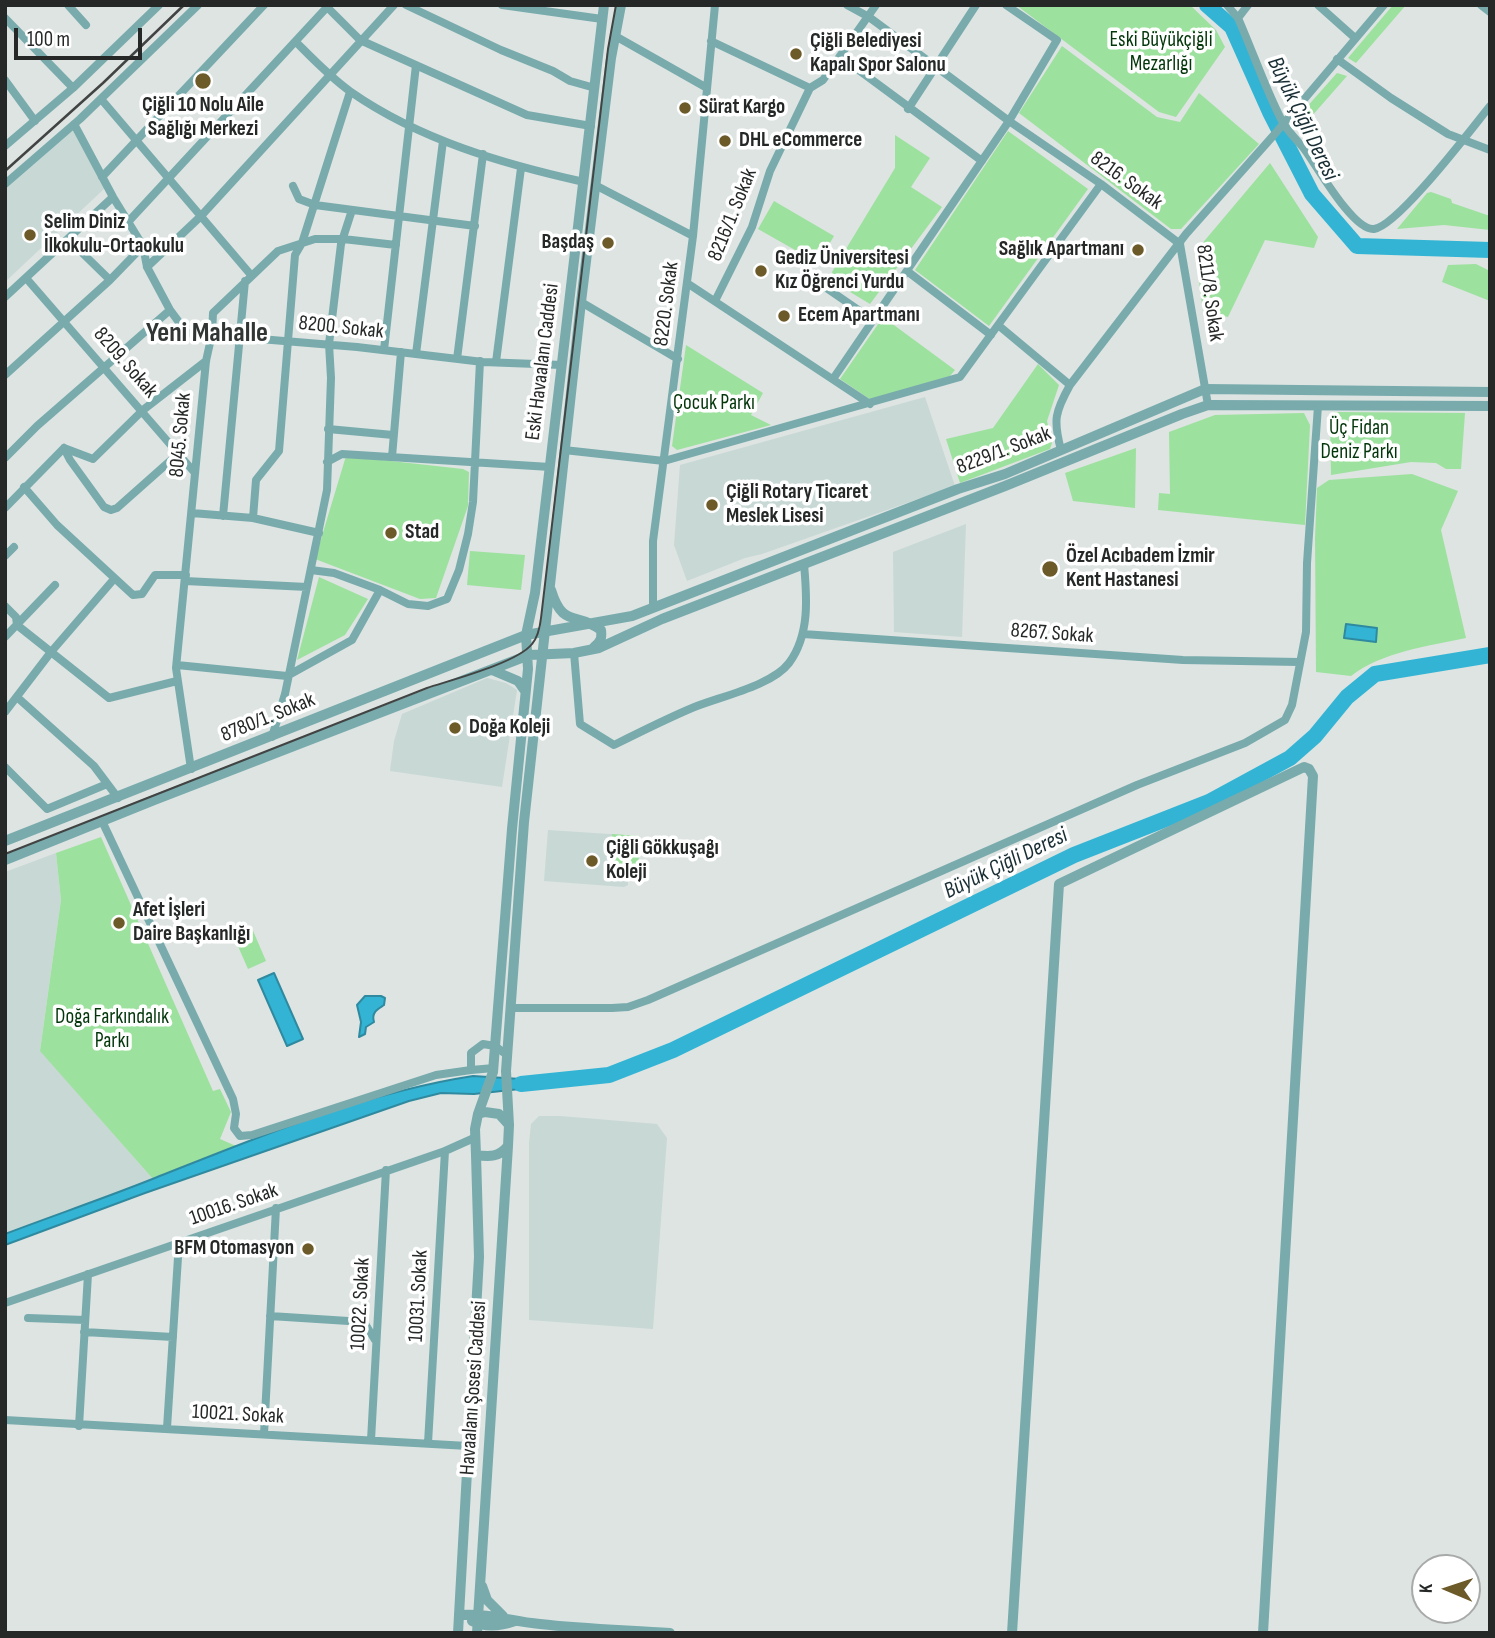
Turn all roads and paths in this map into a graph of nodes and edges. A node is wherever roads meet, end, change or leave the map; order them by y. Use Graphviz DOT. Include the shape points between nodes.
graph roads {
  1 [pos="68,5"];
  2 [pos="198,5"];
  3 [pos="264,5"];
  4 [pos="394,5"];
  5 [pos="406,5"];
  6 [pos="502,5"];
  7 [pos="604,5"];
  8 [pos="621,5"];
  9 [pos="715,5"];
  10 [pos="847,5"];
  11 [pos="876,5"];
  12 [pos="976,5"];
  13 [pos="1006,5"];
  14 [pos="1227,5"];
  15 [pos="1248,5"];
  16 [pos="1318,5"];
  17 [pos="1384,5"];
  18 [pos="1481,5"];
  19 [pos="327,6"];
  20 [pos="155,7"];
  21 [pos="547,9"];
  22 [pos="1490,12"];
  23 [pos="869,17"];
  24 [pos="5,18"];
  25 [pos="1238,18"];
  26 [pos="602,19"];
  27 [pos="86,24"];
  28 [pos="617,37"];
  29 [pos="1355,38"];
  30 [pos="360,40"];
  31 [pos="711,41"];
  32 [pos="296,42"];
  33 [pos="841,57"];
  34 [pos="1337,59"];
  35 [pos="416,65"];
  36 [pos="935,66"];
  37 [pos="330,75"];
  38 [pos="5,80"];
  39 [pos="73,88"];
  40 [pos="595,88"];
  41 [pos="707,88"];
  42 [pos="810,88"];
  43 [pos="351,92"];
  44 [pos="101,99"];
  45 [pos="1490,106"];
  46 [pos="908,109"];
  47 [pos="35,121"];
  48 [pos="1009,121"];
  49 [pos="1283,123"];
  50 [pos="74,124"];
  51 [pos="591,126"];
  52 [pos="409,127"];
  53 [pos="1463,140"];
  54 [pos="137,141"];
  55 [pos="443,141"];
  56 [pos="5,146"];
  57 [pos="1490,150"];
  58 [pos="483,154"];
  59 [pos="982,161"];
  60 [pos="521,168"];
  61 [pos="102,177"];
  62 [pos="169,179"];
  63 [pos="584,182"];
  64 [pos="5,184"];
  65 [pos="1101,184"];
  66 [pos="595,185"];
  67 [pos="293,186"];
  68 [pos="113,197"];
  69 [pos="315,205"];
  70 [pos="352,210"];
  71 [pos="201,216"];
  72 [pos="399,216"];
  73 [pos="128,222"];
  74 [pos="433,222"];
  75 [pos="475,226"];
  76 [pos="693,236"];
  77 [pos="68,239"];
  78 [pos="343,239"];
  79 [pos="302,243"];
  80 [pos="1180,244"];
  81 [pos="396,245"];
  82 [pos="143,246"];
  83 [pos="147,267"];
  84 [pos="907,271"];
  85 [pos="26,278"];
  86 [pos="248,278"];
  87 [pos="110,280"];
  88 [pos="687,283"];
  89 [pos="822,285"];
  90 [pos="5,297"];
  91 [pos="715,301"];
  92 [pos="581,302"];
  93 [pos="170,310"];
  94 [pos="65,320"];
  95 [pos="873,320"];
  96 [pos="998,325"];
  97 [pos="212,334"];
  98 [pos="991,335"];
  99 [pos="240,337"];
  100 [pos="286,340"];
  101 [pos="329,344"];
  102 [pos="384,350"];
  103 [pos="401,352"];
  104 [pos="416,354"];
  105 [pos="457,359"];
  106 [pos="678,359"];
  107 [pos="206,361"];
  108 [pos="480,361"];
  109 [pos="496,362"];
  110 [pos="562,365"];
  111 [pos="105,368"];
  112 [pos="5,375"];
  113 [pos="833,379"];
  114 [pos="1070,385"];
  115 [pos="1205,389"];
  116 [pos="1490,392"];
  117 [pos="870,404"];
  118 [pos="1208,405"];
  119 [pos="1318,406"];
  120 [pos="1490,406"];
  121 [pos="143,410"];
  122 [pos="328,429"];
  123 [pos="393,435"];
  124 [pos="64,448"];
  125 [pos="564,450"];
  126 [pos="1061,450"];
  127 [pos="179,453"];
  128 [pos="392,457"];
  129 [pos="5,458"];
  130 [pos="327,461"];
  131 [pos="664,461"];
  132 [pos="473,463"];
  133 [pos="550,467"];
  134 [pos="195,473"];
  135 [pos="24,487"];
  136 [pos="5,508"];
  137 [pos="192,513"];
  138 [pos="223,516"];
  139 [pos="253,518"];
  140 [pos="319,533"];
  141 [pos="14,547"];
  142 [pos="5,556"];
  143 [pos="804,564"];
  144 [pos="310,570"];
  145 [pos="185,578"];
  146 [pos="114,579"];
  147 [pos="55,585"];
  148 [pos="549,586"];
  149 [pos="307,587"];
  150 [pos="380,590"];
  151 [pos="5,606"];
  152 [pos="653,607"];
  153 [pos="593,624"];
  154 [pos="17,625"];
  155 [pos="545,633"];
  156 [pos="803,634"];
  157 [pos="526,635"];
  158 [pos="5,637"];
  159 [pos="591,650"];
  160 [pos="51,652"];
  161 [pos="575,653"];
  162 [pos="543,654"];
  163 [pos="529,655"];
  164 [pos="1299,662"];
  165 [pos="177,664"];
  166 [pos="491,670"];
  167 [pos="287,676"];
  168 [pos="177,681"];
  169 [pos="525,691"];
  170 [pos="18,698"];
  171 [pos="5,712"];
  172 [pos="272,737"];
  173 [pos="5,767"];
  174 [pos="191,769"];
  175 [pos="107,784"];
  176 [pos="118,798"];
  177 [pos="102,821"];
  178 [pos="5,841"];
  179 [pos="5,860"];
  180 [pos="510,1008"];
  181 [pos="495,1046"];
  182 [pos="507,1055"];
  183 [pos="471,1070"];
  184 [pos="494,1070"];
  185 [pos="478,1114"];
  186 [pos="509,1125"];
  187 [pos="474,1138"];
  188 [pos="508,1146"];
  189 [pos="445,1151"];
  190 [pos="476,1155"];
  191 [pos="386,1170"];
  192 [pos="276,1209"];
  193 [pos="179,1242"];
  194 [pos="88,1274"];
  195 [pos="5,1303"];
  196 [pos="270,1317"];
  197 [pos="28,1318"];
  198 [pos="85,1320"];
  199 [pos="84,1332"];
  200 [pos="173,1337"];
  201 [pos="376,1342"];
  202 [pos="5,1420"];
  203 [pos="79,1426"];
  204 [pos="167,1428"];
  205 [pos="264,1434"];
  206 [pos="371,1440"];
  207 [pos="428,1443"];
  208 [pos="468,1446"];
  209 [pos="481,1584"];
  210 [pos="459,1615"];
  211 [pos="503,1621"];
  212 [pos="477,1624"];
  213 [pos="458,1633"];
  214 [pos="492,1633"];
  215 [pos="670,1633"];
  216 [pos="1012,1633"];
  217 [pos="1263,1633"];
  1 -- 27 [label="street"];
  2 -- 44 [label="street"];
  3 -- 54 [label="street"];
  4 -- 30 [label="street"];
  5 -- 40 [label="street" via="570,81"];
  6 -- 21 [label="street"];
  7 -- 26 [label="street, Eski Havaalanı Caddesi"];
  8 -- 28 [label="street, Eski Havaalanı Caddesi"];
  9 -- 31 [label="street, 8220. Sokak"];
  10 -- 23 [label="street, 8216. Sokak"];
  11 -- 23 [label="street, 8216/1. Sokak"];
  12 -- 36 [label="street"];
  13 -- 48 [label="street" via="1057,40"];
  14 -- 25 [label="street"];
  15 -- 25 [label="street"];
  16 -- 29 [label="street"];
  17 -- 29 [label="street, 8211/8. Sokak"];
  18 -- 22 [label="street"];
  19 -- 30 [label="street"];
  19 -- 32 [label="street"];
  20 -- 39 [label="street"];
  21 -- 26 [label="street"];
  23 -- 33 [label="street, 8216/1. Sokak"];
  23 -- 36 [label="street, 8216. Sokak"];
  24 -- 39 [label="street"];
  25 -- 49 [label="street"];
  26 -- 40 [label="street, Eski Havaalanı Caddesi"];
  28 -- 41 [label="street"];
  28 -- 66 [label="street, Eski Havaalanı Caddesi"];
  29 -- 34 [label="street, 8211/8. Sokak"];
  30 -- 35 [label="street"];
  30 -- 37 [label="street"];
  31 -- 41 [label="street, 8220. Sokak"];
  31 -- 42 [label="street"];
  32 -- 37 [label="street"];
  32 -- 62 [label="street"];
  33 -- 42 [label="street, 8216/1. Sokak"];
  33 -- 46 [label="street"];
  34 -- 49 [label="street, 8211/8. Sokak"];
  34 -- 53 [label="street" via="1391,98"];
  35 -- 51 [label="street" via="527,114"];
  35 -- 52 [label="street"];
  36 -- 46 [label="street"];
  36 -- 48 [label="street, 8216. Sokak"];
  37 -- 43 [label="street"];
  37 -- 71 [label="street"];
  38 -- 47 [label="street"];
  39 -- 47 [label="street"];
  40 -- 51 [label="street, Eski Havaalanı Caddesi"];
  41 -- 76 [label="street, 8220. Sokak"];
  42 -- 91 [label="street, 8216/1. Sokak"];
  43 -- 52 [label="street"];
  43 -- 69 [label="street"];
  44 -- 50 [label="street"];
  44 -- 54 [label="street"];
  45 -- 53 [label="street"];
  46 -- 59 [label="street"];
  47 -- 56 [label="street"];
  48 -- 59 [label="street"];
  48 -- 65 [label="street, 8216. Sokak"];
  49 -- 53 [label="street" via="1340,203 1373,229 1412,200"];
  49 -- 80 [label="street, 8211/8. Sokak"];
  50 -- 61 [label="street, 8200. Sokak"];
  50 -- 64 [label="street"];
  51 -- 63 [label="street, Eski Havaalanı Caddesi"];
  52 -- 55 [label="street"];
  52 -- 72 [label="street"];
  53 -- 57 [label="street"];
  54 -- 61 [label="street"];
  54 -- 62 [label="street"];
  55 -- 58 [label="street"];
  55 -- 74 [label="street"];
  58 -- 60 [label="street"];
  58 -- 75 [label="street"];
  59 -- 84 [label="street"];
  60 -- 63 [label="street"];
  60 -- 109 [label="street"];
  61 -- 68 [label="street, 8200. Sokak"];
  62 -- 71 [label="street"];
  62 -- 73 [label="street"];
  63 -- 110 [label="street, Eski Havaalanı Caddesi"];
  65 -- 80 [label="street, 8216. Sokak"];
  65 -- 96 [label="street"];
  66 -- 76 [label="street"];
  66 -- 92 [label="street, Eski Havaalanı Caddesi"];
  67 -- 69 [label="street" via="299,199"];
  68 -- 73 [label="street, 8200. Sokak"];
  68 -- 77 [label="street"];
  69 -- 70 [label="street"];
  69 -- 79 [label="street"];
  70 -- 72 [label="street"];
  70 -- 78 [label="street"];
  71 -- 83 [label="street"];
  71 -- 86 [label="street"];
  72 -- 74 [label="street"];
  72 -- 81 [label="street"];
  73 -- 82 [label="street, 8200. Sokak"];
  74 -- 75 [label="street"];
  74 -- 104 [label="street"];
  75 -- 105 [label="street"];
  76 -- 88 [label="street, 8220. Sokak"];
  77 -- 85 [label="street"];
  77 -- 87 [label="street"];
  78 -- 79 [label="street, 8045. Sokak"];
  78 -- 81 [label="street, 8045. Sokak"];
  78 -- 101 [label="street"];
  79 -- 86 [label="street, 8045. Sokak" via="278,251"];
  79 -- 100 [label="street" via="295,255"];
  80 -- 114 [label="street"];
  80 -- 115 [label="street, 8211/8. Sokak"];
  81 -- 102 [label="street"];
  82 -- 83 [label="street, 8200. Sokak"];
  82 -- 87 [label="street"];
  83 -- 93 [label="street, 8200. Sokak"];
  84 -- 95 [label="street"];
  84 -- 98 [label="street"];
  85 -- 90 [label="street"];
  85 -- 94 [label="street, 8209. Sokak"];
  86 -- 97 [label="street, 8045. Sokak" via="213,313"];
  86 -- 99 [label="street"];
  87 -- 94 [label="street"];
  88 -- 91 [label="street"];
  88 -- 106 [label="street, 8220. Sokak"];
  89 -- 95 [label="street"];
  91 -- 113 [label="street"];
  92 -- 106 [label="street"];
  92 -- 125 [label="street, Eski Havaalanı Caddesi"];
  93 -- 97 [label="street, 8200. Sokak" via="187,333"];
  93 -- 111 [label="street"];
  94 -- 111 [label="street, 8209. Sokak"];
  94 -- 112 [label="street"];
  95 -- 113 [label="street"];
  96 -- 98 [label="street"];
  96 -- 114 [label="street"];
  97 -- 99 [label="street, 8200. Sokak"];
  97 -- 107 [label="street, 8045. Sokak"];
  98 -- 117 [label="street" via="960,377"];
  99 -- 100 [label="street, 8200. Sokak"];
  99 -- 138 [label="street"];
  100 -- 101 [label="street, 8200. Sokak"];
  100 -- 139 [label="street" via="279,451 256,480"];
  101 -- 102 [label="street, 8200. Sokak"];
  101 -- 122 [label="street"];
  102 -- 103 [label="street, 8200. Sokak"];
  103 -- 104 [label="street, 8200. Sokak"];
  103 -- 123 [label="street"];
  104 -- 105 [label="street, 8200. Sokak"];
  105 -- 108 [label="street, 8200. Sokak"];
  106 -- 131 [label="street, 8220. Sokak"];
  107 -- 121 [label="street"];
  107 -- 134 [label="street, 8045. Sokak"];
  108 -- 109 [label="street, 8200. Sokak"];
  108 -- 132 [label="street"];
  109 -- 110 [label="street, 8200. Sokak"];
  110 -- 133 [label="street, Eski Havaalanı Caddesi"];
  111 -- 121 [label="street, 8209. Sokak"];
  111 -- 129 [label="street"];
  113 -- 117 [label="street"];
  114 -- 126 [label="street" via="1057,408 1055,425"];
  115 -- 116 [label="street, 8229/1. Sokak"];
  115 -- 118 [label="street, 8211/8. Sokak"];
  115 -- 126 [label="street, 8229/1. Sokak"];
  117 -- 131 [label="street"];
  118 -- 119 [label="street, 8229/1. Sokak"];
  118 -- 143 [label="street, 8229/1. Sokak"];
  119 -- 120 [label="street, 8229/1. Sokak"];
  119 -- 164 [label="street" via="1306,632"];
  121 -- 124 [label="street" via="93,459"];
  121 -- 127 [label="street, 8209. Sokak"];
  122 -- 123 [label="street"];
  122 -- 130 [label="street"];
  123 -- 128 [label="street"];
  124 -- 127 [label="street" via="104,507 111,510"];
  124 -- 135 [label="street"];
  125 -- 131 [label="street"];
  125 -- 148 [label="street, Eski Havaalanı Caddesi"];
  126 -- 152 [label="street, 8229/1. Sokak"];
  127 -- 134 [label="street, 8209. Sokak"];
  128 -- 130 [label="street" via="342,454"];
  128 -- 132 [label="street"];
  130 -- 140 [label="street"];
  131 -- 152 [label="street, 8220. Sokak" via="653,541"];
  132 -- 133 [label="street"];
  132 -- 150 [label="street" via="468,534 447,598 428,606 408,604"];
  133 -- 157 [label="street, Eski Havaalanı Caddesi" via="536,593"];
  134 -- 137 [label="street, 8045. Sokak"];
  135 -- 136 [label="street"];
  135 -- 146 [label="street" via="57,526"];
  137 -- 138 [label="street"];
  137 -- 145 [label="street, 8045. Sokak"];
  138 -- 139 [label="street"];
  139 -- 140 [label="street"];
  140 -- 144 [label="street"];
  141 -- 142 [label="street"];
  143 -- 156 [label="street"];
  143 -- 159 [label="street, 8229/1. Sokak"];
  144 -- 149 [label="street"];
  144 -- 150 [label="street" via="334,573"];
  145 -- 146 [label="street" via="155,575 137,595"];
  145 -- 149 [label="street"];
  145 -- 165 [label="street, 8045. Sokak"];
  146 -- 160 [label="street"];
  147 -- 154 [label="street"];
  148 -- 153 [label="street" via="557,609 568,618"];
  148 -- 155 [label="street, Eski Havaalanı Caddesi"];
  149 -- 167 [label="street"];
  150 -- 167 [label="street" via="352,640"];
  151 -- 154 [label="street"];
  152 -- 153 [label="street, 8229/1. Sokak"];
  153 -- 155 [label="street, 8229/1. Sokak"];
  153 -- 159 [label="street" via="602,636"];
  154 -- 158 [label="street"];
  154 -- 160 [label="street"];
  155 -- 157 [label="street, 8780/1. Sokak"];
  155 -- 162 [label="street, Eski Havaalanı Caddesi"];
  156 -- 161 [label="street" via="788,664 766,680 614,745 580,724"];
  156 -- 164 [label="street, 8267. Sokak" via="1183,660"];
  157 -- 163 [label="street, Eski Havaalanı Caddesi"];
  157 -- 172 [label="street, 8780/1. Sokak"];
  159 -- 161 [label="street, 8229/1. Sokak"];
  160 -- 168 [label="street" via="109,698"];
  160 -- 170 [label="street"];
  161 -- 162 [label="street, 8229/1. Sokak"];
  162 -- 163 [label="street, 8229/1. Sokak"];
  162 -- 180 [label="street, Eski Havaalanı Caddesi" via="518,884"];
  163 -- 166 [label="street, 8229/1. Sokak"];
  163 -- 169 [label="street, Eski Havaalanı Caddesi"];
  164 -- 180 [label="street" via="1285,720 1245,743 1137,785 644,1001 612,1009"];
  165 -- 167 [label="street"];
  165 -- 168 [label="street, 8045. Sokak"];
  166 -- 169 [label="street" via="518,681"];
  166 -- 177 [label="street, 8229/1. Sokak"];
  167 -- 172 [label="street"];
  168 -- 174 [label="street, 8045. Sokak"];
  169 -- 181 [label="street, Eski Havaalanı Caddesi"];
  170 -- 171 [label="street"];
  170 -- 175 [label="street" via="94,766"];
  172 -- 174 [label="street, 8780/1. Sokak"];
  173 -- 175 [label="street" via="47,809"];
  174 -- 176 [label="street, 8780/1. Sokak"];
  175 -- 176 [label="street"];
  176 -- 178 [label="street, 8780/1. Sokak"];
  177 -- 179 [label="street, 8229/1. Sokak"];
  177 -- 183 [label="street" via="233,1098 234,1128 240,1136 436,1074"];
  180 -- 182 [label="street, Eski Havaalanı Caddesi"];
  181 -- 182 [label="street"];
  181 -- 183 [label="street" via="484,1044 471,1054"];
  181 -- 184 [label="street, Eski Havaalanı Caddesi"];
  182 -- 186 [label="street, Eski Havaalanı Caddesi"];
  183 -- 184 [label="street"];
  184 -- 185 [label="street, Eski Havaalanı Caddesi"];
  185 -- 186 [label="street" via="499,1114"];
  185 -- 187 [label="street"];
  186 -- 188 [label="street"];
  187 -- 189 [label="street, 10016. Sokak"];
  187 -- 190 [label="street"];
  188 -- 190 [label="street" via="497,1155"];
  188 -- 209 [label="street, Havaalanı Şosesi Caddesi"];
  189 -- 191 [label="street, 10016. Sokak"];
  189 -- 207 [label="street, 10031. Sokak"];
  190 -- 208 [label="street, Havaalanı Şosesi Caddesi" via="479,1257"];
  191 -- 192 [label="street, 10016. Sokak"];
  191 -- 201 [label="street, 10022. Sokak"];
  192 -- 193 [label="street, 10016. Sokak"];
  192 -- 196 [label="street"];
  193 -- 194 [label="street, 10016. Sokak"];
  193 -- 200 [label="street"];
  194 -- 195 [label="street, 10016. Sokak"];
  194 -- 198 [label="street"];
  196 -- 201 [label="street" via="364,1322"];
  196 -- 205 [label="street"];
  197 -- 198 [label="street"];
  198 -- 199 [label="street"];
  199 -- 200 [label="street"];
  199 -- 203 [label="street"];
  200 -- 204 [label="street"];
  201 -- 206 [label="street, 10022. Sokak"];
  202 -- 203 [label="street, 10021. Sokak"];
  203 -- 204 [label="street, 10021. Sokak"];
  204 -- 205 [label="street, 10021. Sokak"];
  205 -- 206 [label="street, 10021. Sokak"];
  206 -- 207 [label="street, 10021. Sokak"];
  207 -- 208 [label="street, 10021. Sokak"];
  208 -- 210 [label="street, Havaalanı Şosesi Caddesi"];
  209 -- 211 [label="street"];
  209 -- 212 [label="street, Havaalanı Şosesi Caddesi"];
  210 -- 212 [label="street"];
  210 -- 213 [label="street, Havaalanı Şosesi Caddesi"];
  211 -- 212 [label="street"];
  211 -- 214 [label="street"];
  211 -- 215 [label="street"];
  216 -- 217 [label="street" via="1059,884 1304,767 1313,776"];
}
